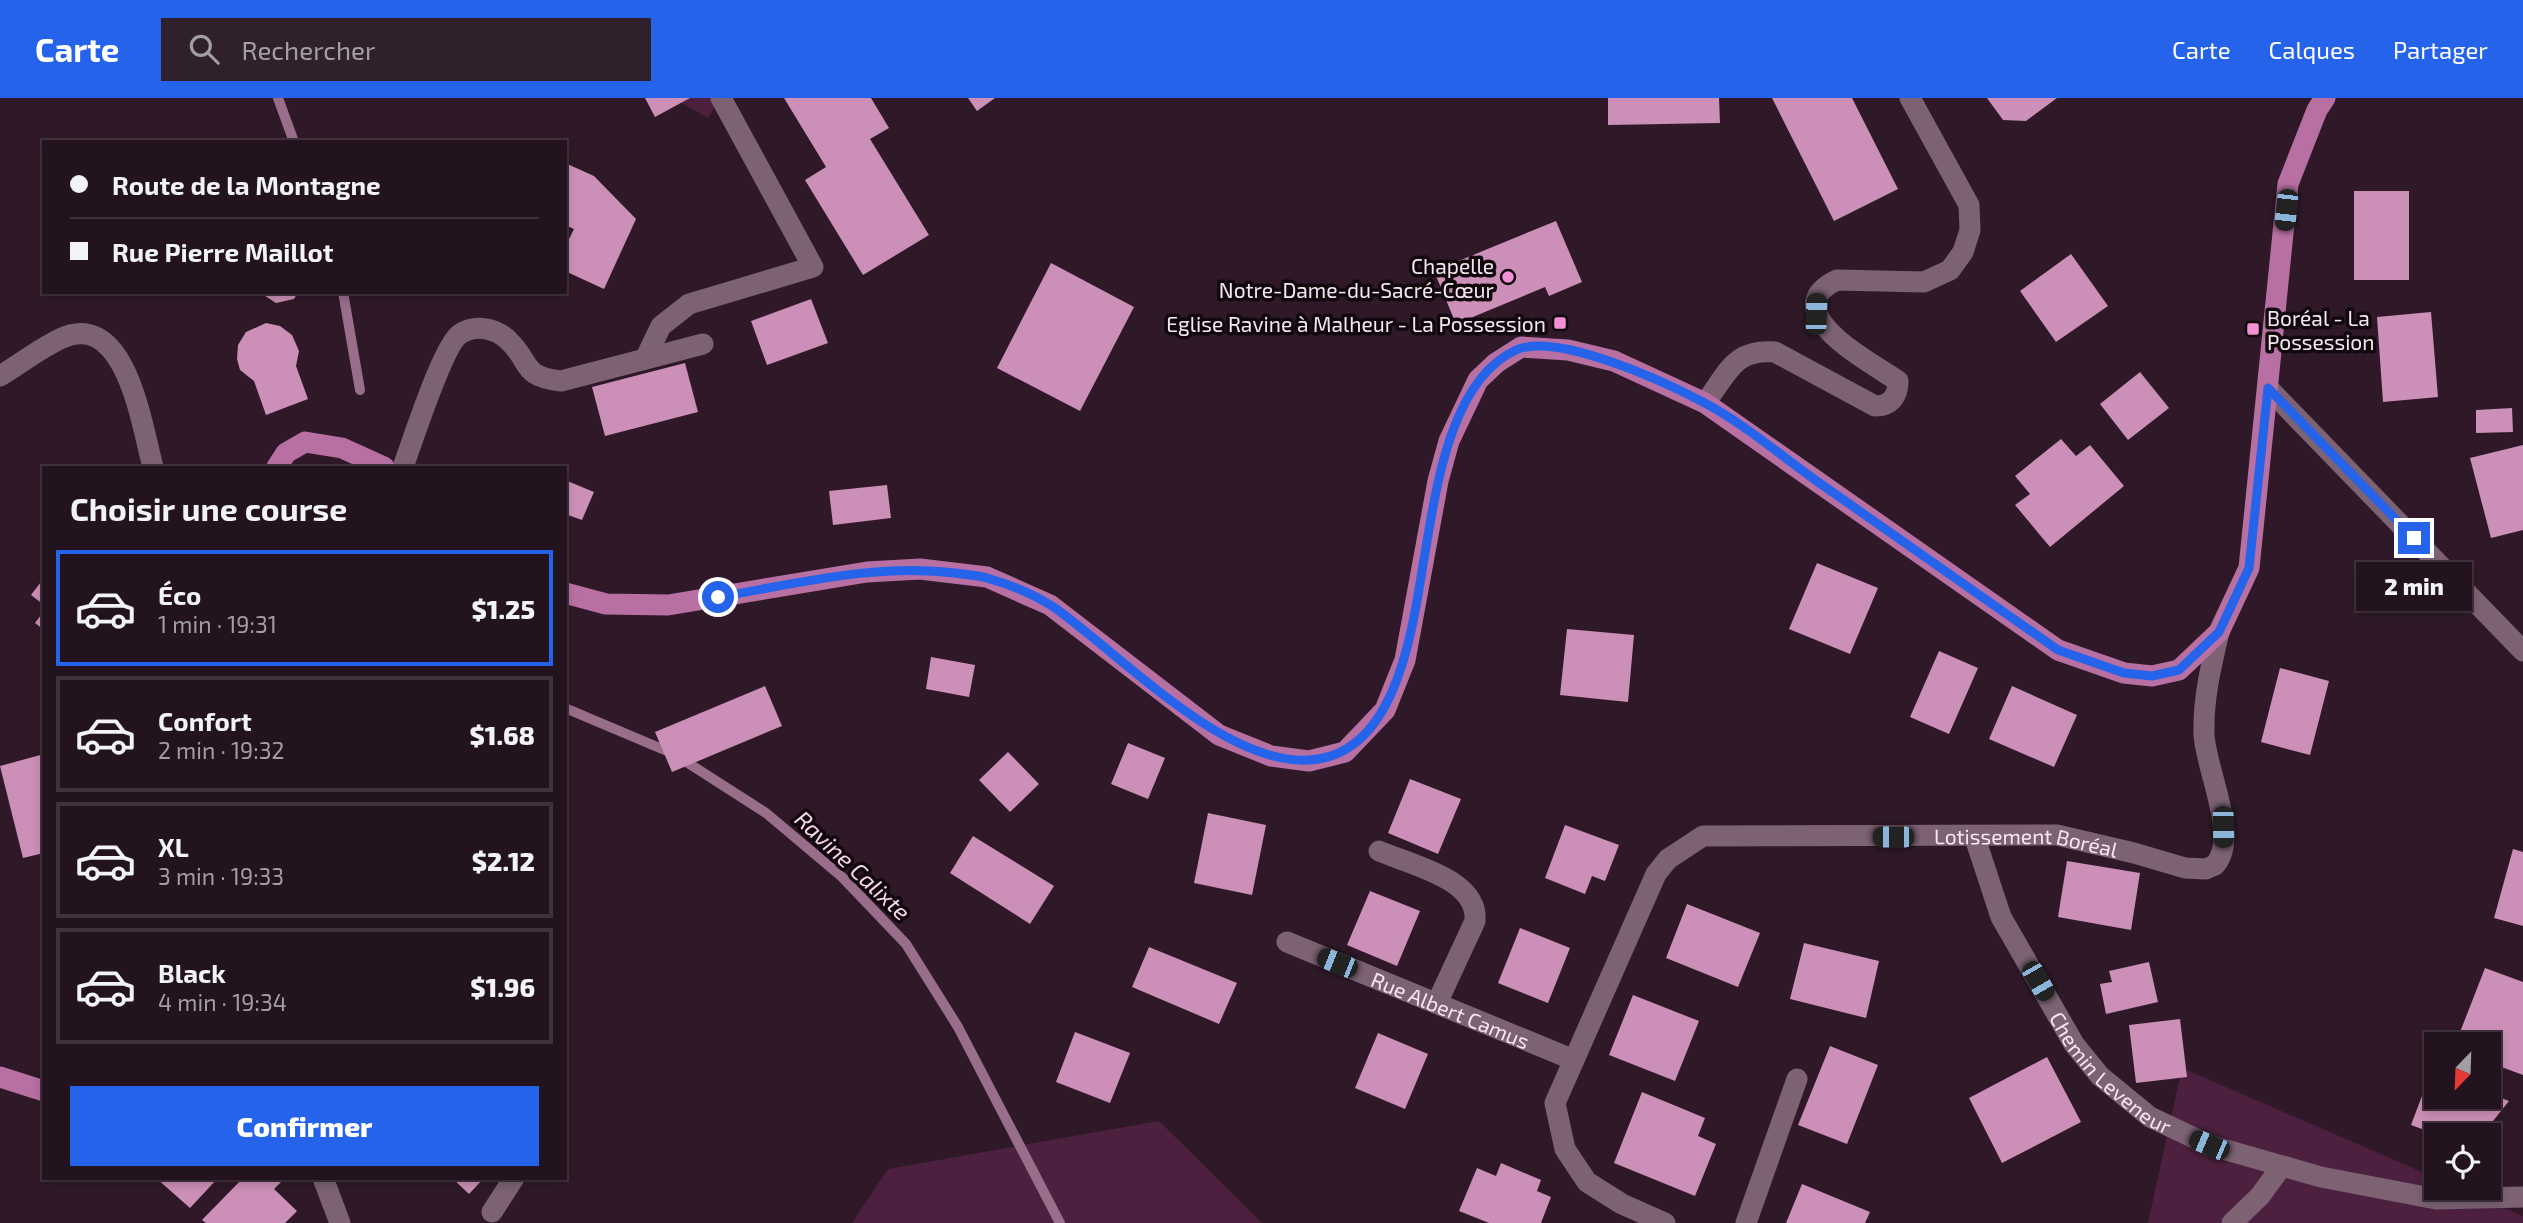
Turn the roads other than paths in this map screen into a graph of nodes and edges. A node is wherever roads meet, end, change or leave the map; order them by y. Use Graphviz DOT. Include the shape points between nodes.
graph roads {
  1 [pos="721,98"];
  2 [pos="1910,98"];
  3 [pos="2326,98"];
  4 [pos="703,344"];
  5 [pos="645,359"];
  6 [pos="0,376"];
  7 [pos="2268,388"];
  8 [pos="1705,403"];
  9 [pos="152,466"];
  10 [pos="278,466"];
  11 [pos="382,466"];
  12 [pos="403,466"];
  13 [pos="567,594"];
  14 [pos="2219,632"];
  15 [pos="2523,651"];
  16 [pos="1975,838"];
  17 [pos="1379,851"];
  18 [pos="1287,943"];
  19 [pos="1437,1003"];
  20 [pos="1574,1060"];
  21 [pos="0,1077"];
  22 [pos="1797,1079"];
  23 [pos="42,1090"];
  24 [pos="2282,1166"];
  25 [pos="324,1180"];
  26 [pos="513,1180"];
  27 [pos="2523,1197"];
  28 [pos="492,1212"];
  29 [pos="340,1223"];
  30 [pos="1665,1223"];
  31 [pos="1746,1223"];
  32 [pos="2232,1223"];
  1 -- 5 [label="street" via="813,267 689,304 661,327"];
  2 -- 8 [label="street" via="1969,205 1970,230 1963,252 1950,270 1924,282 1837,280 1826,285 1817,298 1816,314 1824,329 1898,381 1894,399 1875,407 1775,352 1758,351 1741,356"];
  3 -- 7 [label="main road" via="2288,184"];
  4 -- 5 [label="street"];
  5 -- 12 [label="street" via="561,381 543,379 527,369 510,342 476,327 458,335 446,353"];
  6 -- 9 [label="street" via="62,338 90,335 110,347 125,368"];
  7 -- 14 [label="main road" via="2249,568"];
  7 -- 15 [label="street"];
  8 -- 13 [label="main road" via="1614,361 1568,350 1521,348 1496,363 1478,380 1449,441 1405,660 1385,710 1345,752 1308,761 1271,755 1219,736 1050,605 987,577 920,569 867,572 668,605 606,604"];
  8 -- 14 [label="main road" via="2058,650 2124,673 2152,676 2179,670"];
  10 -- 11 [label="main road" via="286,453 305,442 342,448"];
  14 -- 16 [label="street, Lotissement Boréal" via="2207,684 2204,736 2223,827 2224,845 2215,865 2185,868 2057,835"];
  16 -- 20 [label="street, Lotissement Boréal" via="1703,836 1668,859 1656,874"];
  16 -- 24 [label="street, Chemin Leveneur" via="2001,917 2074,1044 2101,1076 2150,1117 2179,1132"];
  17 -- 19 [label="street" via="1460,886 1472,897 1475,921"];
  18 -- 19 [label="street, Rue Albert Camus"];
  19 -- 20 [label="street, Rue Albert Camus"];
  20 -- 30 [label="street, Lotissement Boréal" via="1555,1103 1565,1149 1587,1182"];
  21 -- 23 [label="main road"];
  22 -- 31 [label="street"];
  24 -- 27 [label="street, Chemin Leveneur" via="2436,1199"];
  24 -- 32 [label="street"];
  25 -- 29 [label="street"];
  26 -- 28 [label="street"];
}
